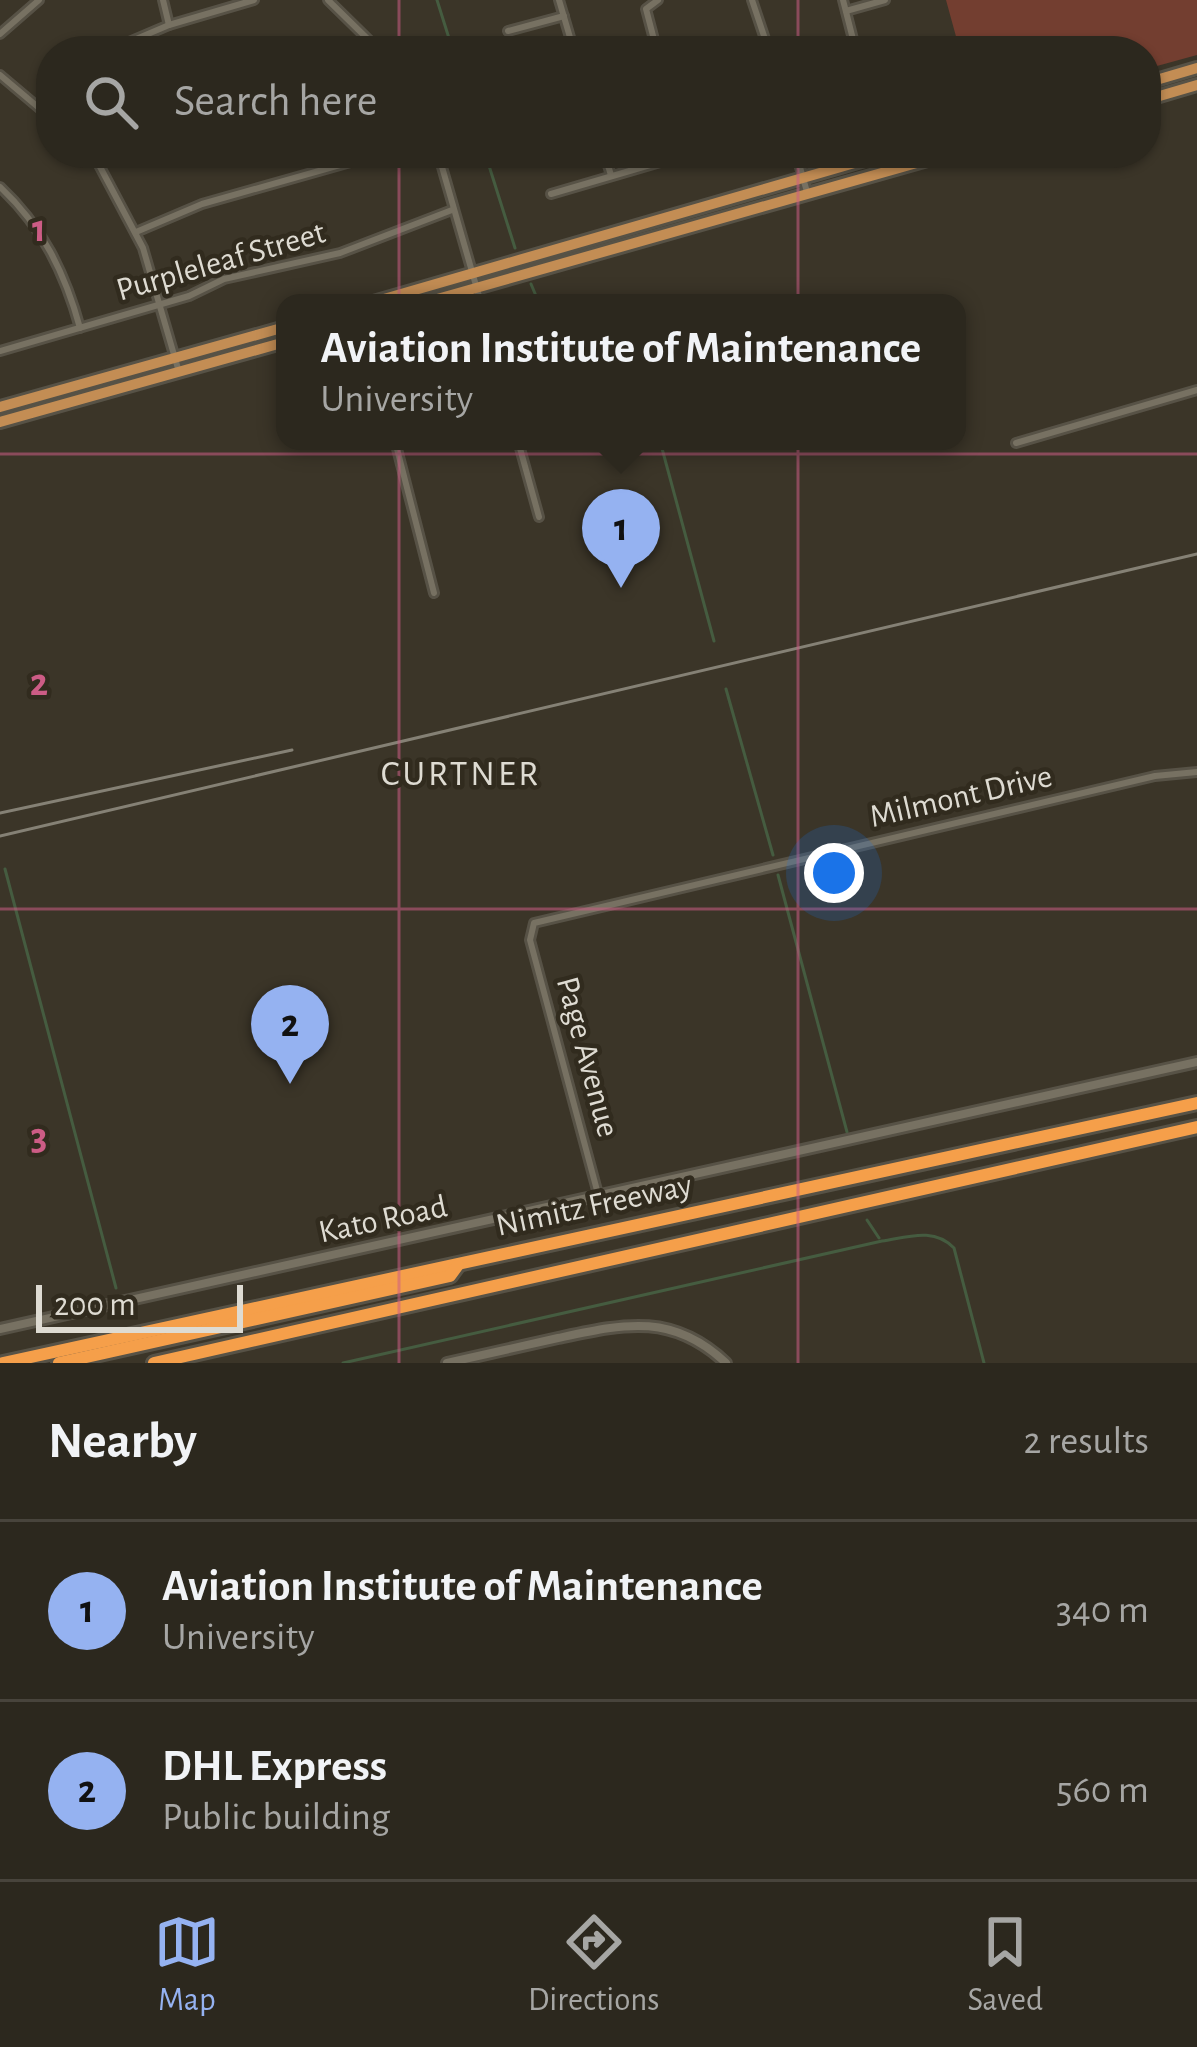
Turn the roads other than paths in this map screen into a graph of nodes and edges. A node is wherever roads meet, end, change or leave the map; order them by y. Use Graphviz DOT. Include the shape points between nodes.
graph roads {
  1 [pos="39,0"];
  2 [pos="163,0"];
  3 [pos="254,0"];
  4 [pos="328,0"];
  5 [pos="344,0"];
  6 [pos="560,0"];
  7 [pos="658,0"];
  8 [pos="752,0"];
  9 [pos="843,0"];
  10 [pos="885,0"];
  11 [pos="338,9"];
  12 [pos="846,10"];
  13 [pos="564,16"];
  14 [pos="169,25"];
  15 [pos="508,31"];
  16 [pos="0,34"];
  17 [pos="143,36"];
  18 [pos="365,36"];
  19 [pos="570,36"];
  20 [pos="653,36"];
  21 [pos="764,36"];
  22 [pos="852,36"];
  23 [pos="1197,68"];
  24 [pos="0,75"];
  25 [pos="1161,79"];
  26 [pos="1197,85"];
  27 [pos="1161,96"];
  28 [pos="36,104"];
  29 [pos="101,168"];
  30 [pos="329,168"];
  31 [pos="442,168"];
  32 [pos="608,168"];
  33 [pos="638,168"];
  34 [pos="800,168"];
  35 [pos="835,168"];
  36 [pos="896,168"];
  37 [pos="610,176"];
  38 [pos="802,177"];
  39 [pos="0,187"];
  40 [pos="807,192"];
  41 [pos="551,194"];
  42 [pos="452,210"];
  43 [pos="685,211"];
  44 [pos="136,232"];
  45 [pos="629,243"];
  46 [pos="472,274"];
  47 [pos="476,288"];
  48 [pos="402,294"];
  49 [pos="455,294"];
  50 [pos="478,294"];
  51 [pos="161,305"];
  52 [pos="80,328"];
  53 [pos="276,329"];
  54 [pos="276,345"];
  55 [pos="0,351"];
  56 [pos="175,357"];
  57 [pos="179,372"];
  58 [pos="1197,391"];
  59 [pos="0,407"];
  60 [pos="0,422"];
  61 [pos="1016,443"];
  62 [pos="396,450"];
  63 [pos="520,450"];
  64 [pos="539,517"];
  65 [pos="434,593"];
  66 [pos="1197,772"];
  67 [pos="530,928"];
  68 [pos="1197,1062"];
  69 [pos="1197,1103"];
  70 [pos="1197,1127"];
  71 [pos="599,1198"];
  72 [pos="459,1264"];
  73 [pos="0,1329"];
  74 [pos="3,1363"];
  75 [pos="59,1363"];
  76 [pos="154,1363"];
  77 [pos="447,1363"];
  78 [pos="726,1363"];
  1 -- 16 [label="street"];
  2 -- 14 [label="street"];
  3 -- 14 [label="street"];
  4 -- 11 [label="street"];
  5 -- 11 [label="street"];
  6 -- 13 [label="street"];
  7 -- 20 [label="street" via="646,9"];
  8 -- 21 [label="street"];
  9 -- 12 [label="street"];
  10 -- 12 [label="street"];
  11 -- 18 [label="street"];
  12 -- 22 [label="street"];
  13 -- 15 [label="street"];
  13 -- 19 [label="street"];
  14 -- 17 [label="street"];
  23 -- 25 [label="main road"];
  24 -- 28 [label="street"];
  26 -- 27 [label="main road"];
  29 -- 44 [label="street"];
  30 -- 44 [label="street"];
  31 -- 42 [label="street"];
  32 -- 37 [label="street"];
  33 -- 37 [label="street"];
  34 -- 38 [label="street"];
  35 -- 38 [label="main road"];
  36 -- 40 [label="main road"];
  37 -- 41 [label="street"];
  38 -- 40 [label="street"];
  38 -- 43 [label="main road"];
  39 -- 52 [label="street" via="43,237"];
  40 -- 45 [label="main road"];
  42 -- 46 [label="street"];
  42 -- 51 [label="street, Purpleleaf Street" via="340,253 224,279"];
  43 -- 45 [label="main road"];
  43 -- 46 [label="main road"];
  44 -- 51 [label="street"];
  45 -- 47 [label="main road"];
  46 -- 47 [label="street"];
  46 -- 48 [label="main road"];
  47 -- 49 [label="main road"];
  47 -- 50 [label="street"];
  51 -- 52 [label="street, Purpleleaf Street"];
  51 -- 56 [label="street"];
  52 -- 55 [label="street, Purpleleaf Street"];
  53 -- 56 [label="main road"];
  54 -- 57 [label="main road"];
  56 -- 57 [label="street"];
  56 -- 59 [label="main road"];
  57 -- 60 [label="main road"];
  58 -- 61 [label="street"];
  62 -- 65 [label="street"];
  63 -- 64 [label="street"];
  66 -- 67 [label="street, Milmont Drive"];
  67 -- 71 [label="street, Page Avenue"];
  68 -- 71 [label="street, Kato Road"];
  69 -- 72 [label="highway, Nimitz Freeway"];
  70 -- 76 [label="highway, Nimitz Freeway"];
  71 -- 73 [label="street, Kato Road"];
  72 -- 74 [label="highway, Nimitz Freeway"];
  72 -- 75 [label="highway" via="450,1276"];
  77 -- 78 [label="street" via="641,1324 687,1335"];
}
